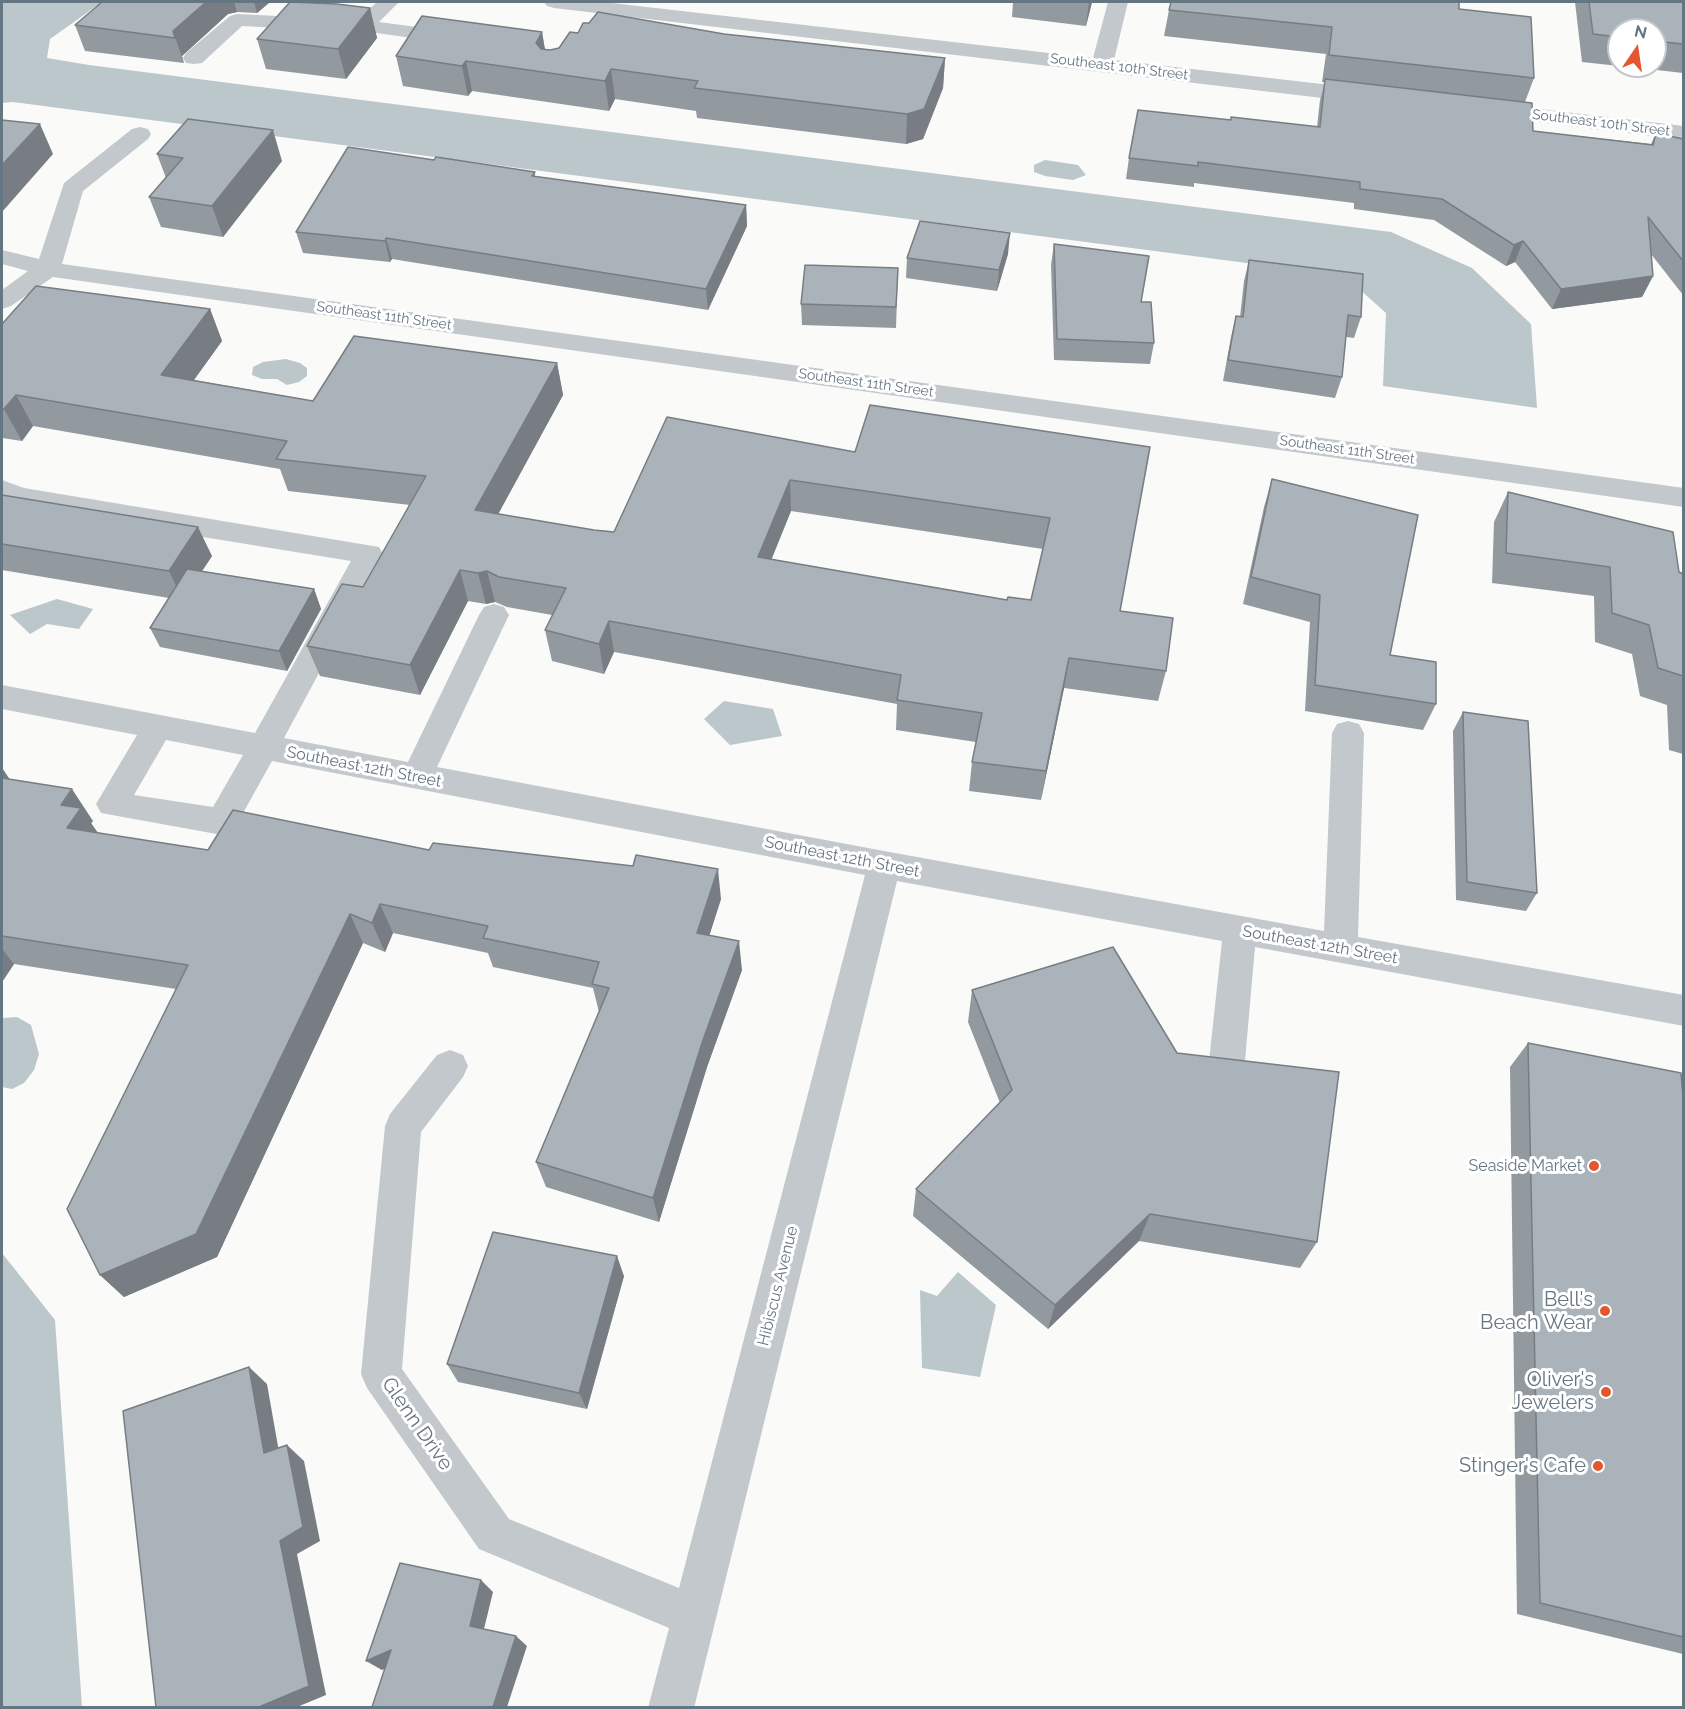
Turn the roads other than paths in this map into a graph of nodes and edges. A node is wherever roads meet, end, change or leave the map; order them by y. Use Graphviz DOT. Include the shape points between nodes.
graph roads {
  1 [pos="389,2"];
  2 [pos="554,2"];
  3 [pos="1118,2"];
  4 [pos="595,6"];
  5 [pos="583,25"];
  6 [pos="362,26"];
  7 [pos="479,41"];
  8 [pos="194,58"];
  9 [pos="1102,65"];
  10 [pos="1387,98"];
  11 [pos="1470,108"];
  12 [pos="1683,133"];
  13 [pos="140,134"];
  14 [pos="2,257"];
  15 [pos="48,269"];
  16 [pos="2,301"];
  17 [pos="2,489"];
  18 [pos="1683,498"];
  19 [pos="494,615"];
  20 [pos="2,697"];
  21 [pos="158,727"];
  22 [pos="1348,733"];
  23 [pos="263,748"];
  24 [pos="416,777"];
  25 [pos="884,865"];
  26 [pos="1240,930"];
  27 [pos="1340,949"];
  28 [pos="1683,1011"];
  29 [pos="1227,1061"];
  30 [pos="450,1066"];
  31 [pos="694,1616"];
  32 [pos="671,1707"];
  1 -- 6 [label="street"];
  2 -- 4 [label="street, Southeast 10th Street"];
  3 -- 9 [label="street"];
  4 -- 5 [label="street"];
  4 -- 9 [label="street, Southeast 10th Street"];
  6 -- 7 [label="street"];
  6 -- 8 [label="street" via="237,20"];
  9 -- 10 [label="street, Southeast 10th Street"];
  11 -- 12 [label="street, Southeast 10th Street"];
  13 -- 15 [label="street" via="72,188"];
  14 -- 15 [label="street, Southeast 11th Street"];
  15 -- 16 [label="street"];
  15 -- 18 [label="street, Southeast 11th Street"];
  17 -- 23 [label="street" via="18,497 369,554"];
  19 -- 24 [label="street"];
  20 -- 21 [label="street, Southeast 12th Street"];
  21 -- 23 [label="street, Southeast 12th Street"];
  21 -- 23 [label="street" via="112,804 222,822"];
  22 -- 27 [label="street"];
  23 -- 24 [label="street, Southeast 12th Street"];
  24 -- 25 [label="street, Southeast 12th Street"];
  25 -- 26 [label="street, Southeast 12th Street"];
  25 -- 31 [label="street, Hibiscus Avenue"];
  26 -- 27 [label="street, Southeast 12th Street"];
  26 -- 29 [label="street"];
  27 -- 28 [label="street, Southeast 12th Street"];
  30 -- 31 [label="street, Glenn Drive" via="403,1126 381,1374 494,1533"];
  31 -- 32 [label="street, Hibiscus Avenue"];
}
